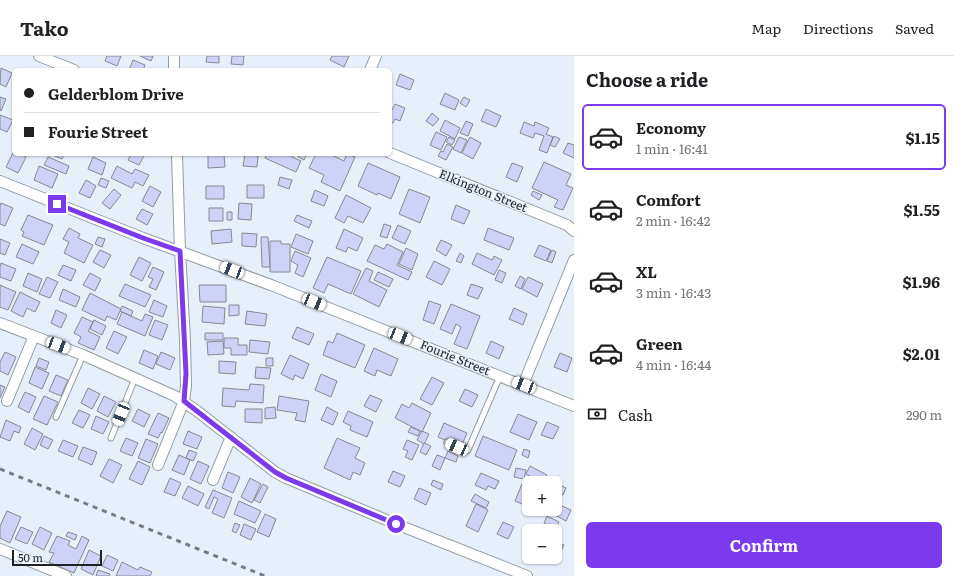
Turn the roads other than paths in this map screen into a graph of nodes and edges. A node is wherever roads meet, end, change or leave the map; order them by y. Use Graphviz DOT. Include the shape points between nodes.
graph roads {
  1 [pos="39,56"];
  2 [pos="174,56"];
  3 [pos="376,56"];
  4 [pos="69,68"];
  5 [pos="174,68"];
  6 [pos="371,68"];
  7 [pos="392,154"];
  8 [pos="177,156"];
  9 [pos="0,181"];
  10 [pos="574,231"];
  11 [pos="180,251"];
  12 [pos="574,260"];
  13 [pos="0,323"];
  14 [pos="34,336"];
  15 [pos="83,355"];
  16 [pos="500,376"];
  17 [pos="135,378"];
  18 [pos="524,385"];
  19 [pos="7,401"];
  20 [pos="184,401"];
  21 [pos="574,406"];
  22 [pos="56,417"];
  23 [pos="231,437"];
  24 [pos="111,438"];
  25 [pos="447,442"];
  26 [pos="158,465"];
  27 [pos="213,480"];
  28 [pos="0,549"];
  29 [pos="66,576"];
  30 [pos="527,576"];
  1 -- 4 [label="street"];
  2 -- 5 [label="street"];
  3 -- 6 [label="street"];
  7 -- 10 [label="street, Elkington Street" via="567,225"];
  8 -- 11 [label="street"];
  9 -- 11 [label="street, Fourie Street"];
  11 -- 16 [label="street, Fourie Street"];
  11 -- 20 [label="street" via="186,374"];
  12 -- 18 [label="street"];
  13 -- 14 [label="street"];
  14 -- 15 [label="street"];
  14 -- 19 [label="street"];
  15 -- 17 [label="street"];
  15 -- 22 [label="lane"];
  16 -- 18 [label="street, Fourie Street"];
  16 -- 25 [label="lane" via="468,450"];
  17 -- 20 [label="street"];
  17 -- 24 [label="lane"];
  18 -- 21 [label="street, Fourie Street"];
  20 -- 23 [label="street"];
  20 -- 26 [label="street"];
  23 -- 27 [label="street"];
  23 -- 30 [label="street" via="275,472 299,484"];
  28 -- 29 [label="street"];
}
